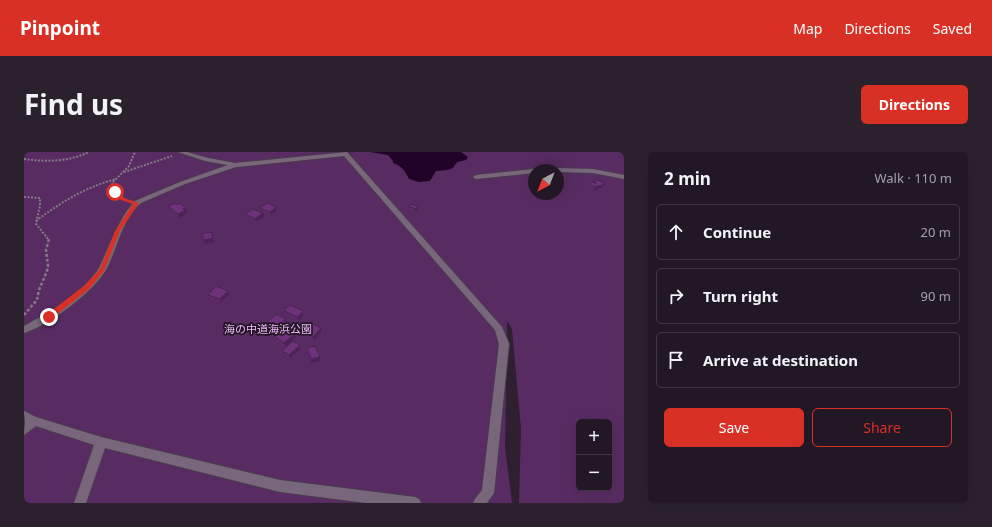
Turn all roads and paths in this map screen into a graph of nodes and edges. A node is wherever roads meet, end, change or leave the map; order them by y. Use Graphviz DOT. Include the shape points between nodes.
graph roads {
  1 [pos="89,152"];
  2 [pos="135,152"];
  3 [pos="181,152"];
  4 [pos="345,153"];
  5 [pos="24,159"];
  6 [pos="235,165"];
  7 [pos="564,170"];
  8 [pos="528,172"];
  9 [pos="121,173"];
  10 [pos="624,177"];
  11 [pos="476,178"];
  12 [pos="116,179"];
  13 [pos="24,197"];
  14 [pos="136,203"];
  15 [pos="35,221"];
  16 [pos="24,315"];
  17 [pos="24,330"];
  18 [pos="29,418"];
  19 [pos="24,430"];
  20 [pos="101,442"];
  21 [pos="80,503"];
  22 [pos="415,503"];
  23 [pos="479,503"];
  1 -- 5 [label="path" via="65,161"];
  2 -- 9 [label="path" via="129,166"];
  3 -- 6 [label="lane"];
  3 -- 9 [label="path"];
  4 -- 6 [label="lane"];
  4 -- 23 [label="lane" via="499,329 504,344 488,493"];
  6 -- 14 [label="lane" via="180,182"];
  7 -- 10 [label="lane" via="593,171"];
  8 -- 11 [label="lane"];
  9 -- 12 [label="path"];
  12 -- 14 [label="path" via="112,183 115,192 123,199"];
  12 -- 15 [label="path" via="74,194"];
  13 -- 15 [label="path" via="40,198 42,202"];
  14 -- 17 [label="lane" via="117,231 102,270 87,288 49,317"];
  15 -- 16 [label="path" via="36,226 49,239 46,250 48,266 37,300"];
  18 -- 19 [label="lane"];
  18 -- 20 [label="lane"];
  20 -- 21 [label="lane"];
  20 -- 22 [label="lane" via="280,486"];
}
